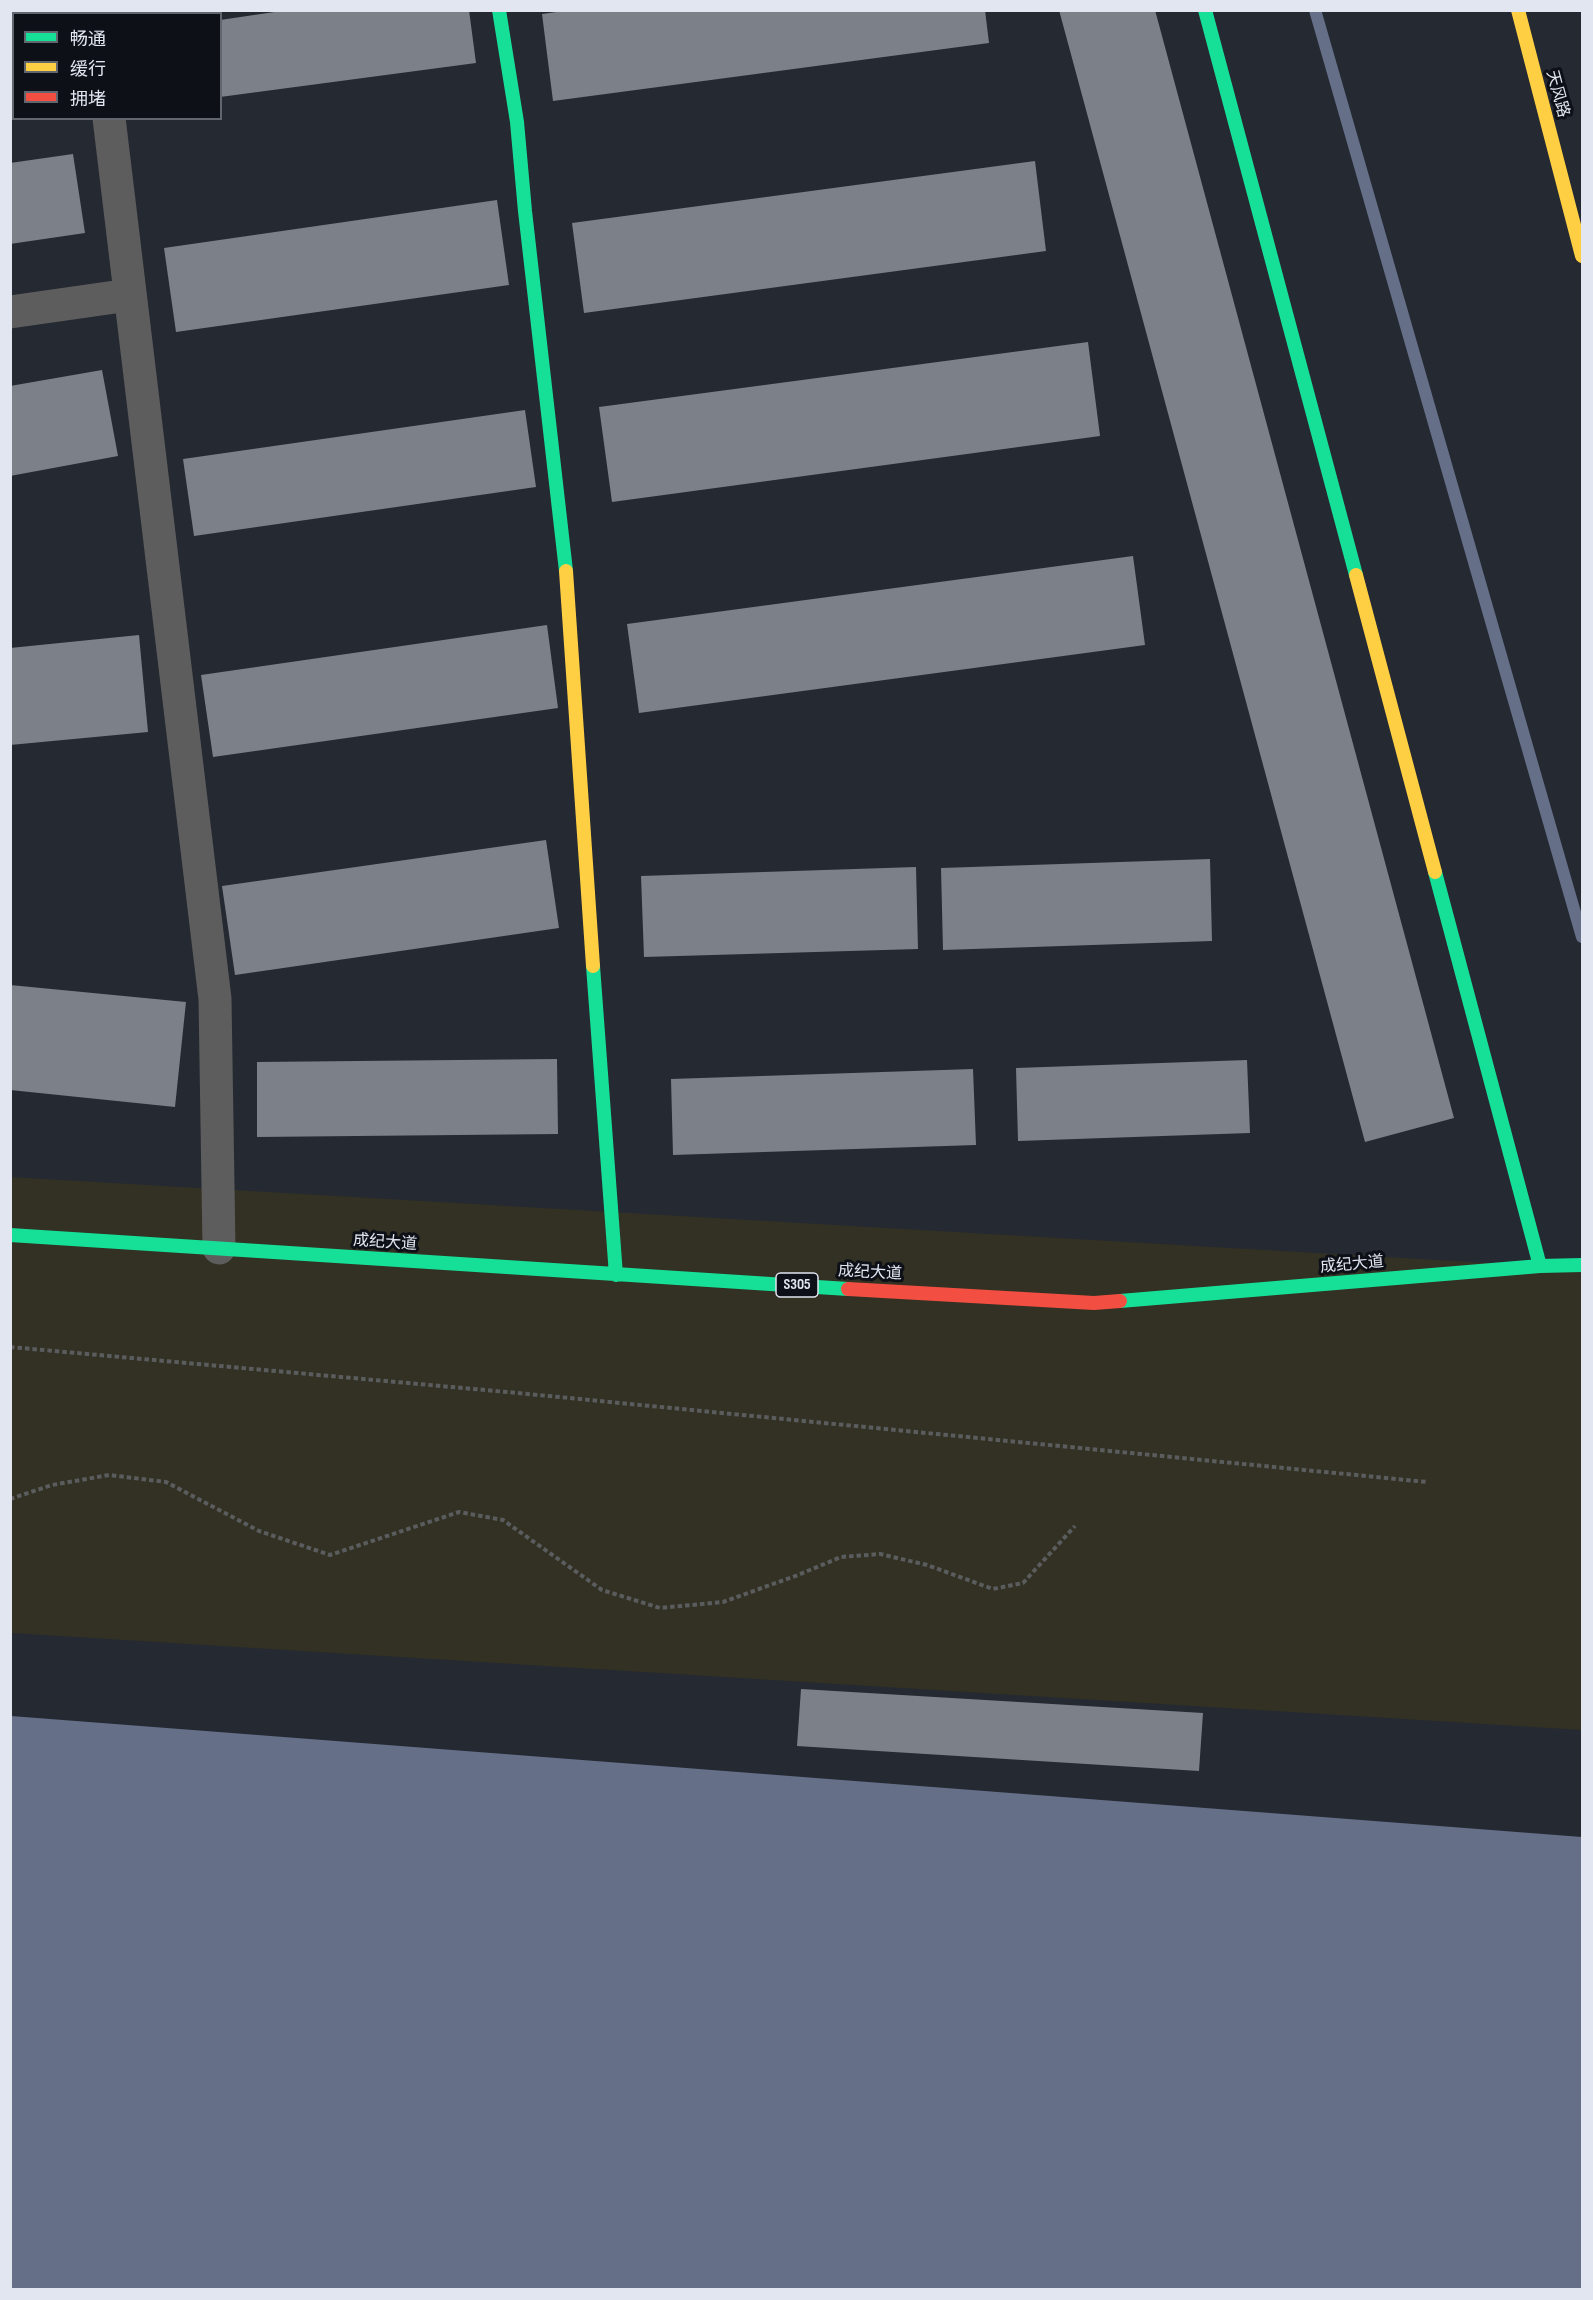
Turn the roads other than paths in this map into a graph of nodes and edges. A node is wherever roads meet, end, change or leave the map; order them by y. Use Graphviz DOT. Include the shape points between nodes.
graph roads {
  1 [pos="500,10"];
  2 [pos="1205,10"];
  3 [pos="1518,10"];
  4 [pos="109,120"];
  5 [pos="1582,256"];
  6 [pos="129,295"];
  7 [pos="10,312"];
  8 [pos="10,1235"];
  9 [pos="219,1248"];
  10 [pos="1582,1265"];
  11 [pos="1540,1266"];
  12 [pos="616,1275"];
  1 -- 12 [label="main road" via="517,122 568,590"];
  2 -- 11 [label="main road"];
  3 -- 5 [label="main road, 天风路"];
  4 -- 6 [label="street"];
  6 -- 7 [label="street"];
  6 -- 9 [label="street" via="215,999"];
  8 -- 9 [label="main road, 成纪大道 / S305"];
  9 -- 12 [label="main road, 成纪大道 / S305"];
  10 -- 11 [label="main road, 成纪大道 / S305"];
  11 -- 12 [label="main road, 成纪大道 / S305" via="1094,1303"];
}
